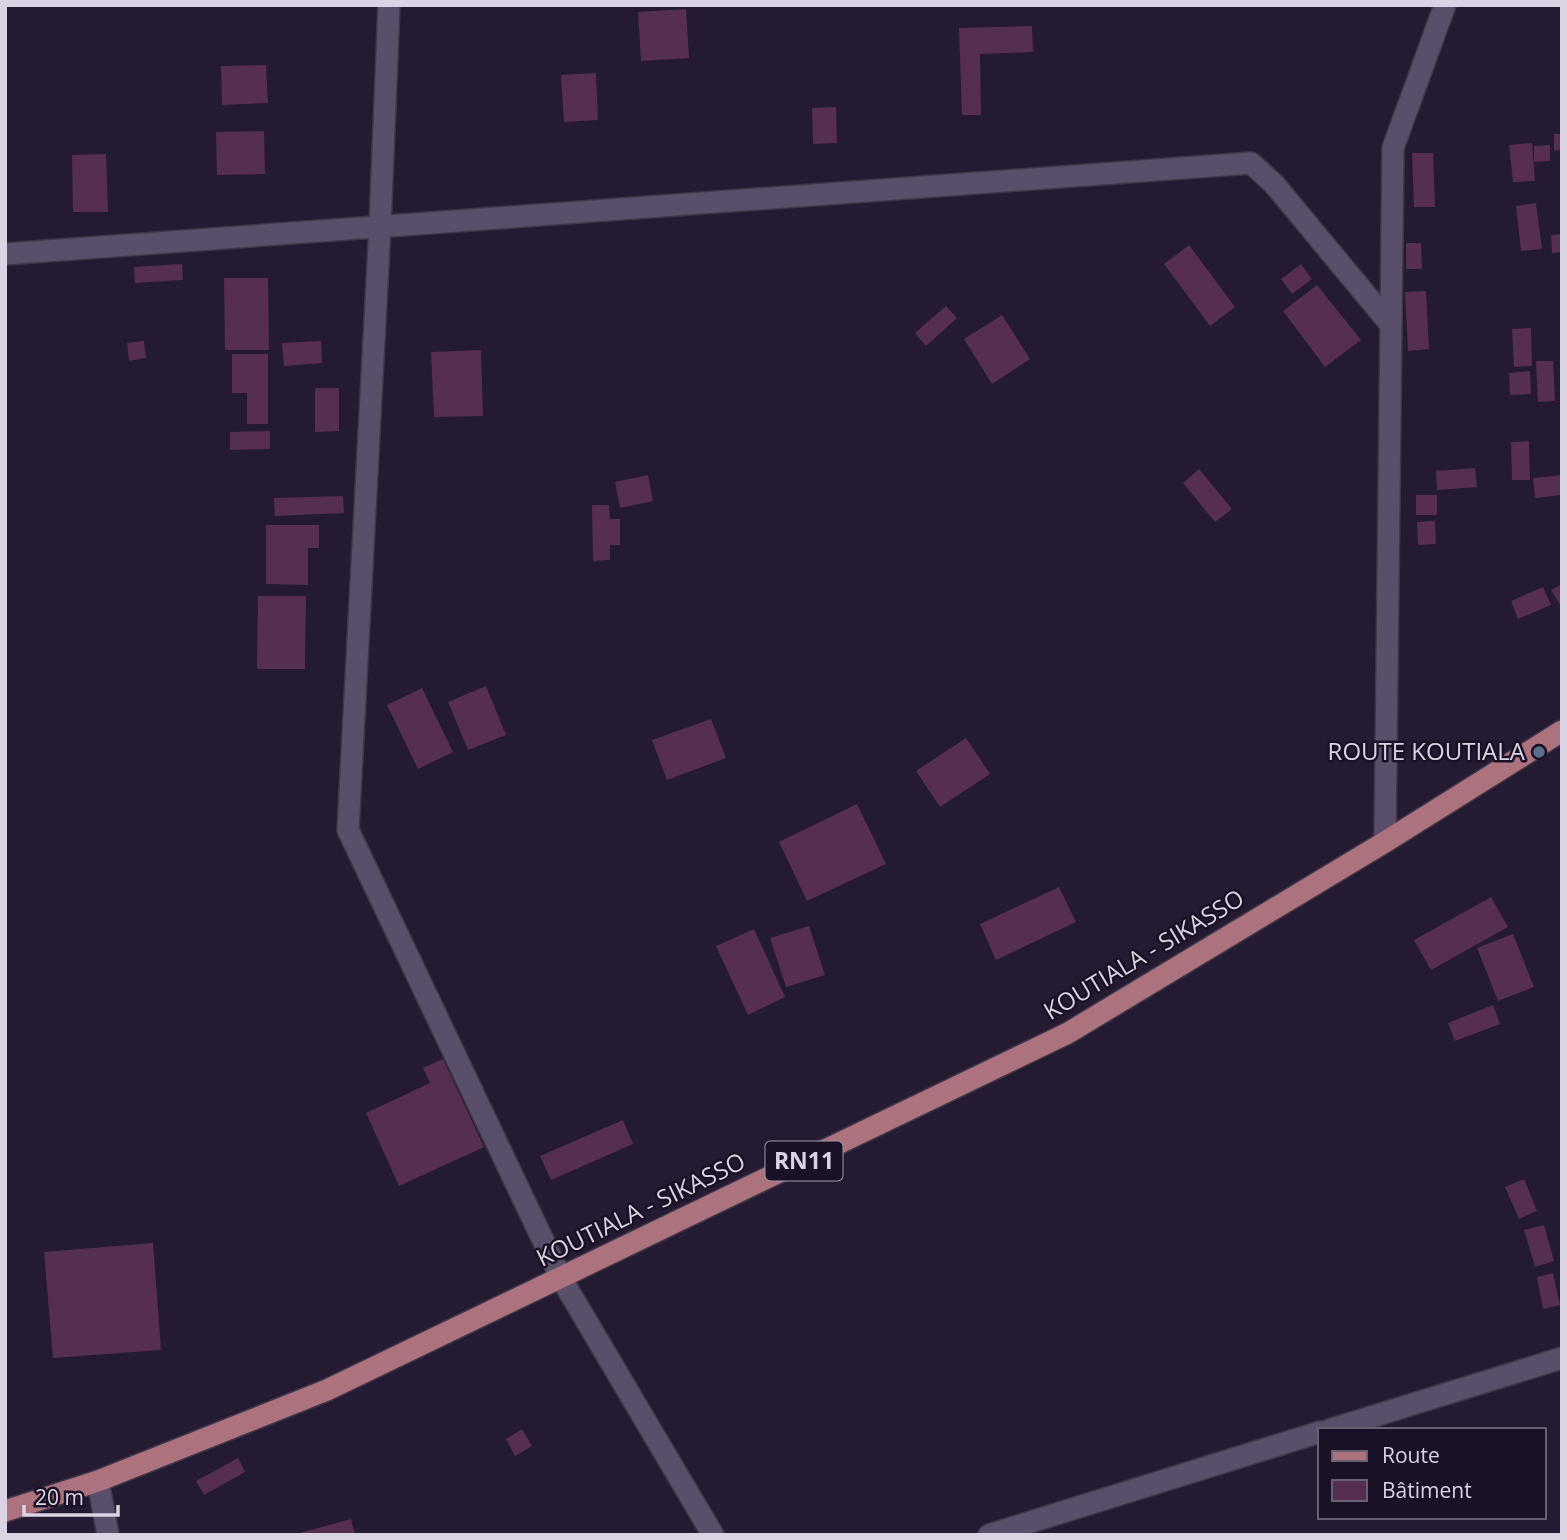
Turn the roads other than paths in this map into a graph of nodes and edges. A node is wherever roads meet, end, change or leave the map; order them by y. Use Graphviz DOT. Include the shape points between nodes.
graph roads {
  1 [pos="389,5"];
  2 [pos="1445,5"];
  3 [pos="380,226"];
  4 [pos="5,254"];
  5 [pos="1391,325"];
  6 [pos="1562,731"];
  7 [pos="1385,842"];
  8 [pos="561,1278"];
  9 [pos="1562,1358"];
  10 [pos="1335,1428"];
  11 [pos="1318,1433"];
  12 [pos="98,1481"];
  13 [pos="5,1511"];
  14 [pos="108,1535"];
  15 [pos="713,1535"];
  16 [pos="989,1535"];
  1 -- 3 [label="street"];
  2 -- 5 [label="street" via="1393,148"];
  3 -- 4 [label="street"];
  3 -- 5 [label="street" via="1251,163 1274,184"];
  3 -- 8 [label="street" via="348,830"];
  5 -- 7 [label="street"];
  6 -- 7 [label="main road, KOUTIALA - SIKASSO / RN11"];
  7 -- 8 [label="main road, KOUTIALA - SIKASSO / RN11" via="1068,1033"];
  8 -- 12 [label="main road, KOUTIALA - SIKASSO / RN11" via="327,1390"];
  8 -- 15 [label="street"];
  9 -- 10 [label="street"];
  11 -- 16 [label="street"];
  12 -- 13 [label="main road, KOUTIALA - SIKASSO / RN11"];
  12 -- 14 [label="street"];
}
